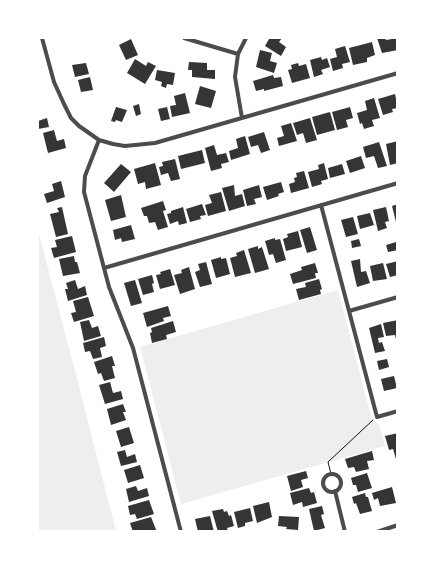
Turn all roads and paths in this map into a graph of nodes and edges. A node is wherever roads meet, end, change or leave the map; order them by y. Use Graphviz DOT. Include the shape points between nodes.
graph roads {
  1 [pos="42,38"];
  2 [pos="184,38"];
  3 [pos="246,38"];
  4 [pos="238,54"];
  5 [pos="398,73"];
  6 [pos="242,118"];
  7 [pos="100,140"];
  8 [pos="398,183"];
  9 [pos="322,205"];
  10 [pos="104,268"];
  11 [pos="398,297"];
  12 [pos="349,311"];
  13 [pos="398,411"];
  14 [pos="377,417"];
  15 [pos="331,474"];
  16 [pos="334,491"];
  17 [pos="398,525"];
  18 [pos="181,532"];
  19 [pos="345,532"];
  20 [pos="377,532"];
  1 -- 7 [label="street" via="54,82 71,118"];
  2 -- 4 [label="street"];
  3 -- 4 [label="street"];
  4 -- 6 [label="street" via="235,77"];
  5 -- 6 [label="street"];
  6 -- 7 [label="street" via="140,146"];
  7 -- 10 [label="street" via="84,183"];
  8 -- 9 [label="street"];
  9 -- 10 [label="street"];
  9 -- 12 [label="street"];
  10 -- 18 [label="street" via="133,348"];
  11 -- 12 [label="street"];
  12 -- 14 [label="street"];
  13 -- 14 [label="street"];
  14 -- 15 [label="path" via="328,462"];
  15 -- 16 [label="street" via="339,477 341,482"];
  15 -- 16 [label="street" via="326,476 323,485"];
  16 -- 19 [label="street"];
  17 -- 20 [label="street"];
}
